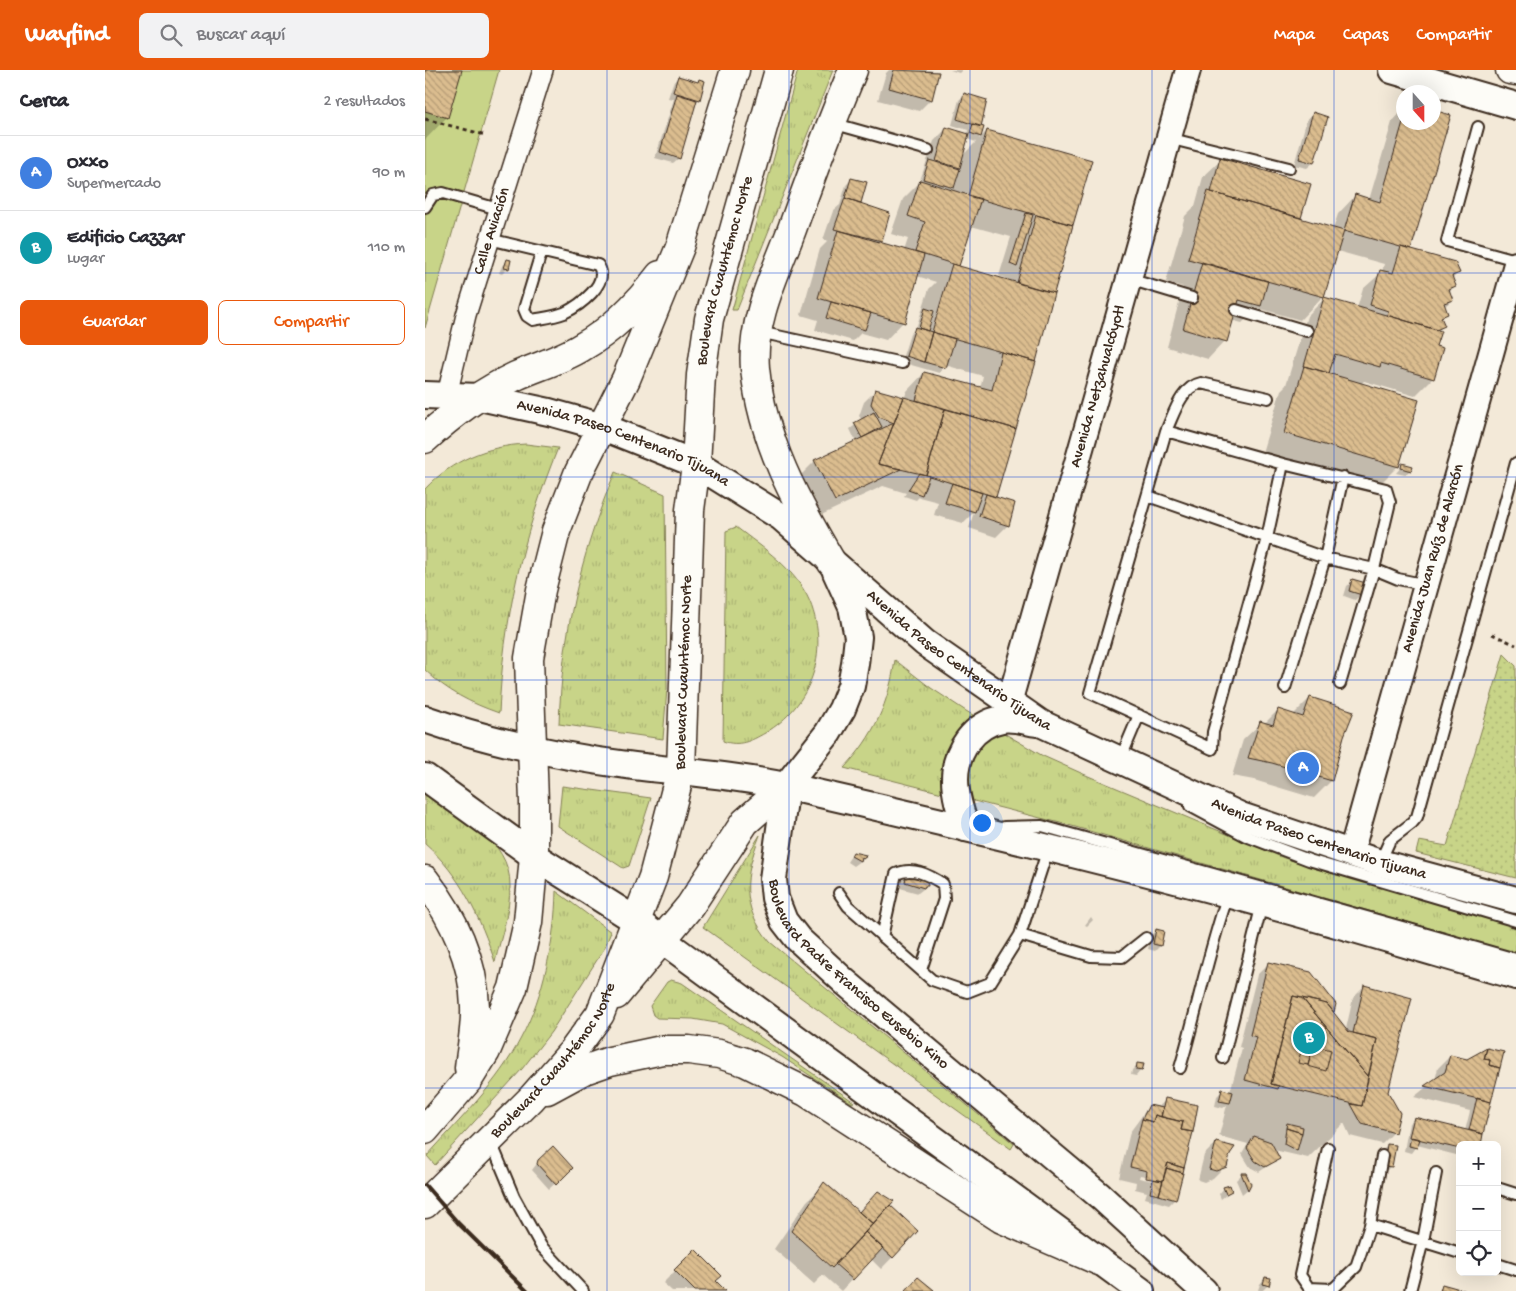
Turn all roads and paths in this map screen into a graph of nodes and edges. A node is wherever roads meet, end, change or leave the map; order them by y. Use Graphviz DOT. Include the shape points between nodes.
graph roads {
  1 [pos="543,70"];
  2 [pos="735,70"];
  3 [pos="779,70"];
  4 [pos="853,70"];
  5 [pos="1188,70"];
  6 [pos="1392,70"];
  7 [pos="1510,70"];
  8 [pos="1516,71"];
  9 [pos="1516,106"];
  10 [pos="425,119"];
  11 [pos="831,122"];
  12 [pos="1478,127"];
  13 [pos="486,135"];
  14 [pos="1168,138"];
  15 [pos="927,150"];
  16 [pos="1289,168"];
  17 [pos="425,207"];
  18 [pos="498,209"];
  19 [pos="489,239"];
  20 [pos="680,247"];
  21 [pos="541,253"];
  22 [pos="1516,260"];
  23 [pos="1516,264"];
  24 [pos="1128,279"];
  25 [pos="1192,298"];
  26 [pos="1236,310"];
  27 [pos="1307,331"];
  28 [pos="757,332"];
  29 [pos="902,363"];
  30 [pos="480,397"];
  31 [pos="1269,398"];
  32 [pos="435,399"];
  33 [pos="603,427"];
  34 [pos="1166,431"];
  35 [pos="425,439"];
  36 [pos="1516,463"];
  37 [pos="696,464"];
  38 [pos="1283,464"];
  39 [pos="1343,477"];
  40 [pos="1148,496"];
  41 [pos="1267,538"];
  42 [pos="1325,558"];
  43 [pos="832,564"];
  44 [pos="1374,569"];
  45 [pos="1428,585"];
  46 [pos="1492,634"];
  47 [pos="1516,645"];
  48 [pos="1340,684"];
  49 [pos="1285,688"];
  50 [pos="1009,703"];
  51 [pos="1139,715"];
  52 [pos="425,719"];
  53 [pos="1040,723"];
  54 [pos="532,748"];
  55 [pos="1120,760"];
  56 [pos="681,770"];
  57 [pos="425,777"];
  58 [pos="786,786"];
  59 [pos="1163,792"];
  60 [pos="1180,801"];
  61 [pos="966,828"];
  62 [pos="1048,848"];
  63 [pos="1351,853"];
  64 [pos="534,856"];
  65 [pos="1380,863"];
  66 [pos="425,880"];
  67 [pos="839,892"];
  68 [pos="1228,894"];
  69 [pos="1516,900"];
  70 [pos="1262,903"];
  71 [pos="635,920"];
  72 [pos="1516,921"];
  73 [pos="1020,935"];
  74 [pos="882,937"];
  75 [pos="1146,938"];
  76 [pos="663,941"];
  77 [pos="1516,960"];
  78 [pos="921,970"];
  79 [pos="1516,976"];
  80 [pos="600,1014"];
  81 [pos="1223,1058"];
  82 [pos="1180,1068"];
  83 [pos="468,1080"];
  84 [pos="531,1099"];
  85 [pos="425,1130"];
  86 [pos="491,1141"];
  87 [pos="1328,1148"];
  88 [pos="1383,1156"];
  89 [pos="1436,1173"];
  90 [pos="1501,1189"];
  91 [pos="1516,1194"];
  92 [pos="425,1204"];
  93 [pos="1370,1225"];
  94 [pos="1423,1242"];
  95 [pos="1456,1252"];
  96 [pos="1099,1261"];
  97 [pos="1501,1265"];
  98 [pos="1516,1270"];
  99 [pos="583,1291"];
  100 [pos="1141,1291"];
  101 [pos="1204,1291"];
  102 [pos="1410,1291"];
  1 -- 18 [label="street, Calle Aviación"];
  2 -- 20 [label="main road"];
  3 -- 37 [label="main road, Boulevard Cuauhtémoc Norte" via="709,319 701,375"];
  4 -- 11 [label="main road"];
  5 -- 14 [label="street, Avenida Netzahualcóyotl"];
  6 -- 9 [label="main road"];
  7 -- 8 [label="main road"];
  10 -- 13 [label="path"];
  11 -- 15 [label="lane"];
  11 -- 28 [label="main road"];
  12 -- 22 [label="lane" via="1447,241"];
  14 -- 16 [label="lane"];
  14 -- 24 [label="street, Avenida Netzahualcóyotl"];
  17 -- 18 [label="lane" via="433,195 443,193"];
  18 -- 19 [label="street, Calle Aviación"];
  19 -- 21 [label="lane"];
  19 -- 32 [label="street, Calle Aviación" via="466,315"];
  20 -- 30 [label="main road" via="645,294 607,331 583,347 517,375"];
  20 -- 33 [label="main road" via="627,380"];
  21 -- 21 [label="lane" via="598,266 603,278 598,287 565,312 533,320 524,309"];
  23 -- 45 [label="street, Avenida Juan Ruíz de Alarcón"];
  24 -- 25 [label="lane"];
  24 -- 50 [label="street, Avenida Netzahualcóyotl"];
  26 -- 27 [label="lane"];
  28 -- 29 [label="lane"];
  28 -- 43 [label="main road" via="755,366 758,388 774,452 803,514"];
  30 -- 32 [label="main road, Avenida Paseo Centenario Tijuana"];
  30 -- 33 [label="main road, Avenida Paseo Centenario Tijuana"];
  30 -- 35 [label="main road"];
  31 -- 34 [label="lane" via="1213,384 1196,384 1187,389"];
  33 -- 37 [label="main road, Avenida Paseo Centenario Tijuana"];
  33 -- 54 [label="main road" via="578,474 556,531 541,590 529,658"];
  34 -- 38 [label="lane"];
  34 -- 40 [label="lane"];
  36 -- 65 [label="lane" via="1417,817 1390,840"];
  37 -- 43 [label="main road, Avenida Paseo Centenario Tijuana" via="781,517"];
  37 -- 56 [label="main road, Boulevard Cuauhtémoc Norte" via="687,569"];
  38 -- 39 [label="lane"];
  38 -- 41 [label="lane"];
  39 -- 42 [label="lane"];
  39 -- 44 [label="lane" via="1379,487 1389,495"];
  40 -- 41 [label="lane"];
  40 -- 51 [label="lane" via="1090,693"];
  41 -- 42 [label="lane"];
  41 -- 51 [label="lane" via="1213,732 1212,748"];
  42 -- 44 [label="lane"];
  42 -- 49 [label="lane"];
  43 -- 50 [label="main road, Avenida Paseo Centenario Tijuana" via="925,643"];
  43 -- 58 [label="main road" via="852,607 858,637 851,686 828,733"];
  44 -- 45 [label="lane" via="1398,579"];
  44 -- 48 [label="lane"];
  45 -- 63 [label="street, Avenida Juan Ruíz de Alarcón"];
  46 -- 47 [label="path"];
  50 -- 53 [label="main road, Avenida Paseo Centenario Tijuana"];
  51 -- 55 [label="lane"];
  52 -- 54 [label="main road"];
  53 -- 55 [label="main road, Avenida Paseo Centenario Tijuana"];
  53 -- 61 [label="main road" via="1003,719 982,727 967,741 955,778"];
  54 -- 56 [label="main road" via="635,766"];
  54 -- 64 [label="main road"];
  55 -- 59 [label="lane" via="1147,784"];
  55 -- 63 [label="main road, Avenida Paseo Centenario Tijuana" via="1241,816"];
  56 -- 58 [label="main road"];
  56 -- 71 [label="main road, Boulevard Cuauhtémoc Norte" via="653,877"];
  57 -- 64 [label="main road"];
  58 -- 61 [label="main road"];
  58 -- 76 [label="main road" via="745,822"];
  58 -- 101 [label="main road, Boulevard Padre Francisco Eusebio Kino" via="773,879 775,898 784,921 798,939 1100,1196"];
  60 -- 72 [label="lane" via="1247,836 1309,860"];
  61 -- 62 [label="main road"];
  61 -- 77 [label="lane" via="1042,826"];
  62 -- 68 [label="main road"];
  62 -- 73 [label="lane"];
  63 -- 65 [label="main road, Avenida Paseo Centenario Tijuana"];
  64 -- 71 [label="main road"];
  64 -- 83 [label="main road" via="528,922 513,988 489,1043"];
  65 -- 69 [label="main road, Avenida Paseo Centenario Tijuana"];
  66 -- 83 [label="main road" via="451,919 473,982 476,1009"];
  67 -- 74 [label="lane" via="848,906"];
  68 -- 70 [label="main road"];
  68 -- 82 [label="lane" via="1212,940 1195,1019"];
  70 -- 79 [label="main road"];
  70 -- 81 [label="lane"];
  71 -- 76 [label="main road"];
  71 -- 80 [label="main road, Boulevard Cuauhtémoc Norte"];
  73 -- 75 [label="lane" via="1091,956 1121,957"];
  73 -- 78 [label="lane" via="990,983 967,992 932,980"];
  74 -- 78 [label="lane"];
  74 -- 78 [label="lane" via="896,874 905,870 928,874 943,884 944,899"];
  76 -- 80 [label="main road"];
  76 -- 96 [label="main road"];
  80 -- 84 [label="main road, Boulevard Cuauhtémoc Norte"];
  83 -- 85 [label="main road"];
  84 -- 86 [label="main road, Boulevard Cuauhtémoc Norte"];
  84 -- 96 [label="main road" via="584,1070 635,1054 662,1050 719,1054 745,1062 806,1092 1003,1219"];
  86 -- 92 [label="main road, Boulevard Cuauhtémoc Norte"];
  86 -- 99 [label="lane" via="514,1197 541,1246"];
  87 -- 93 [label="lane" via="1300,1275 1309,1288 1333,1289 1356,1267"];
  88 -- 93 [label="lane"];
  89 -- 94 [label="lane"];
  90 -- 91 [label="lane"];
  93 -- 94 [label="lane"];
  94 -- 95 [label="lane"];
  94 -- 102 [label="lane"];
  96 -- 100 [label="main road"];
  97 -- 98 [label="lane"];
}
